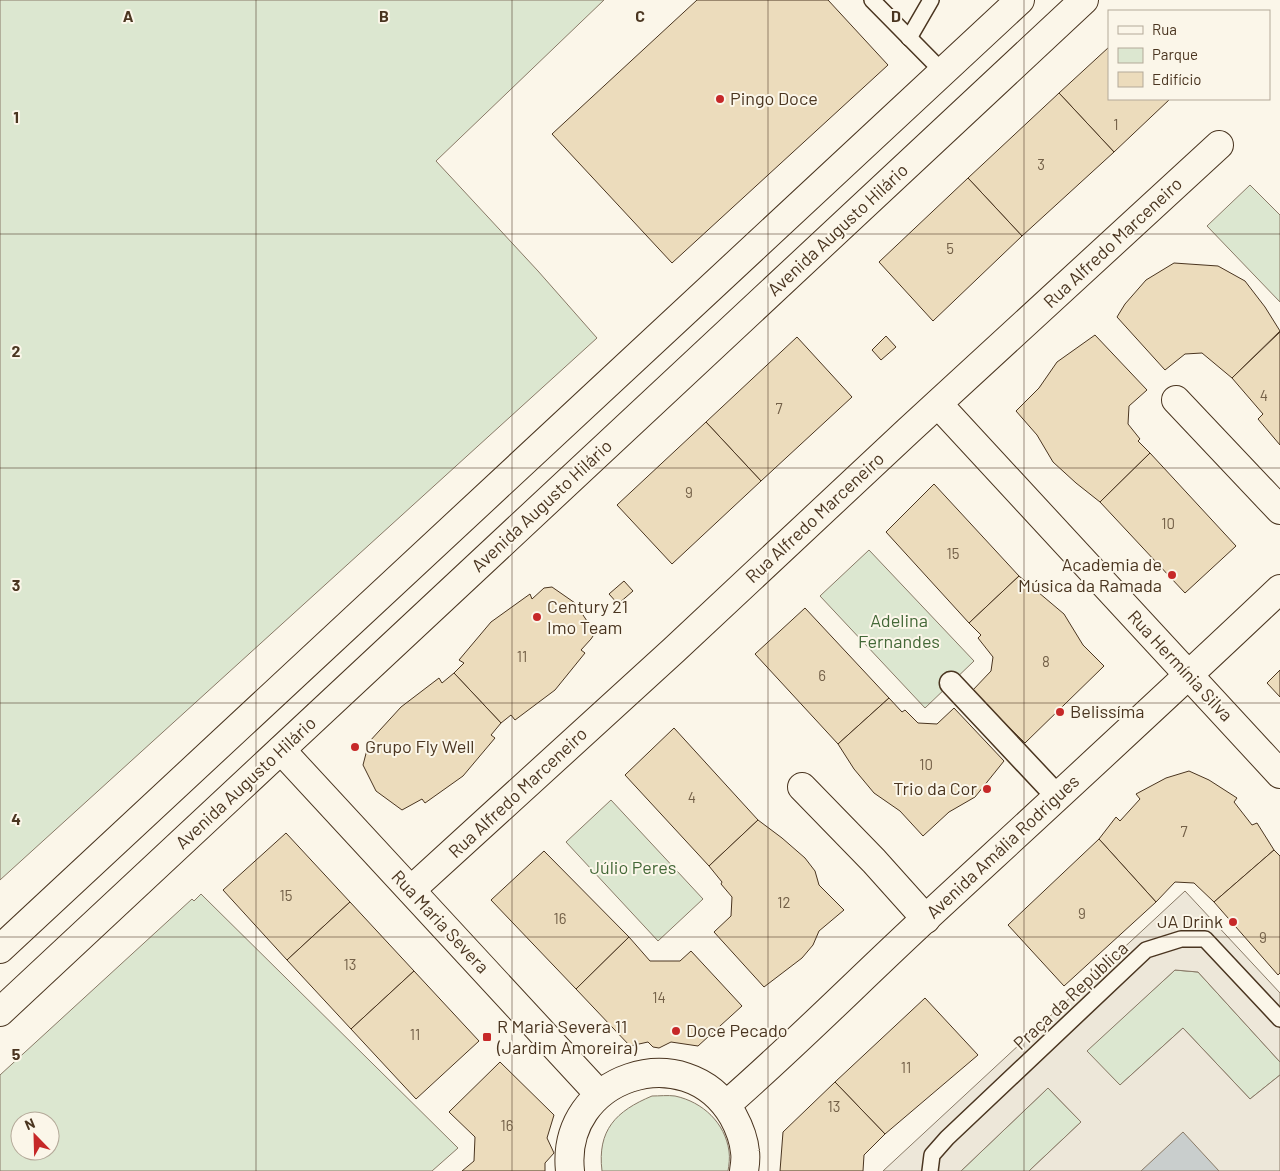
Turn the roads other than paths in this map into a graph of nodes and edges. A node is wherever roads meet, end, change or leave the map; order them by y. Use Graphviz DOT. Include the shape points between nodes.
graph roads {
  1 [pos="872,0"];
  2 [pos="931,0"];
  3 [pos="1020,0"];
  4 [pos="1084,0"];
  5 [pos="909,38"];
  6 [pos="943,72"];
  7 [pos="1219,145"];
  8 [pos="1176,400"];
  9 [pos="938,404"];
  10 [pos="1280,510"];
  11 [pos="1280,589"];
  12 [pos="1190,676"];
  13 [pos="951,683"];
  14 [pos="281,750"];
  15 [pos="1280,774"];
  16 [pos="802,788"];
  17 [pos="1058,797"];
  18 [pos="411,890"];
  19 [pos="926,919"];
  20 [pos="0,949"];
  21 [pos="0,1012"];
  22 [pos="1280,1019"];
  23 [pos="599,1094"];
  24 [pos="726,1104"];
  25 [pos="570,1171"];
  26 [pos="744,1171"];
  27 [pos="930,1171"];
  1 -- 5 [label="lane"];
  2 -- 5 [label="lane"];
  3 -- 6 [label="street"];
  4 -- 14 [label="street, Avenida Augusto Hilário"];
  5 -- 6 [label="lane"];
  6 -- 20 [label="street"];
  7 -- 9 [label="street, Rua Alfredo Marceneiro"];
  8 -- 10 [label="street"];
  9 -- 12 [label="street, Rua Hermínia Silva"];
  9 -- 18 [label="street, Rua Alfredo Marceneiro"];
  11 -- 12 [label="street, Avenida Amália Rodrigues"];
  12 -- 15 [label="street, Rua Hermínia Silva"];
  12 -- 17 [label="street, Avenida Amália Rodrigues"];
  13 -- 17 [label="street"];
  14 -- 18 [label="street, Rua Maria Severa"];
  14 -- 21 [label="street, Avenida Augusto Hilário"];
  16 -- 19 [label="street"];
  17 -- 19 [label="street, Avenida Amália Rodrigues"];
  18 -- 23 [label="street, Rua Maria Severa"];
  19 -- 24 [label="street, Avenida Amália Rodrigues"];
  22 -- 27 [label="lane, Praça da República" via="1205,939 1181,939 1146,950 947,1138 932,1156"];
  23 -- 24 [label="street" via="623,1079 650,1073 678,1075 704,1086"];
  23 -- 25 [label="street" via="583,1112 573,1134 568,1158"];
  24 -- 26 [label="street" via="739,1127 745,1152"];
}
